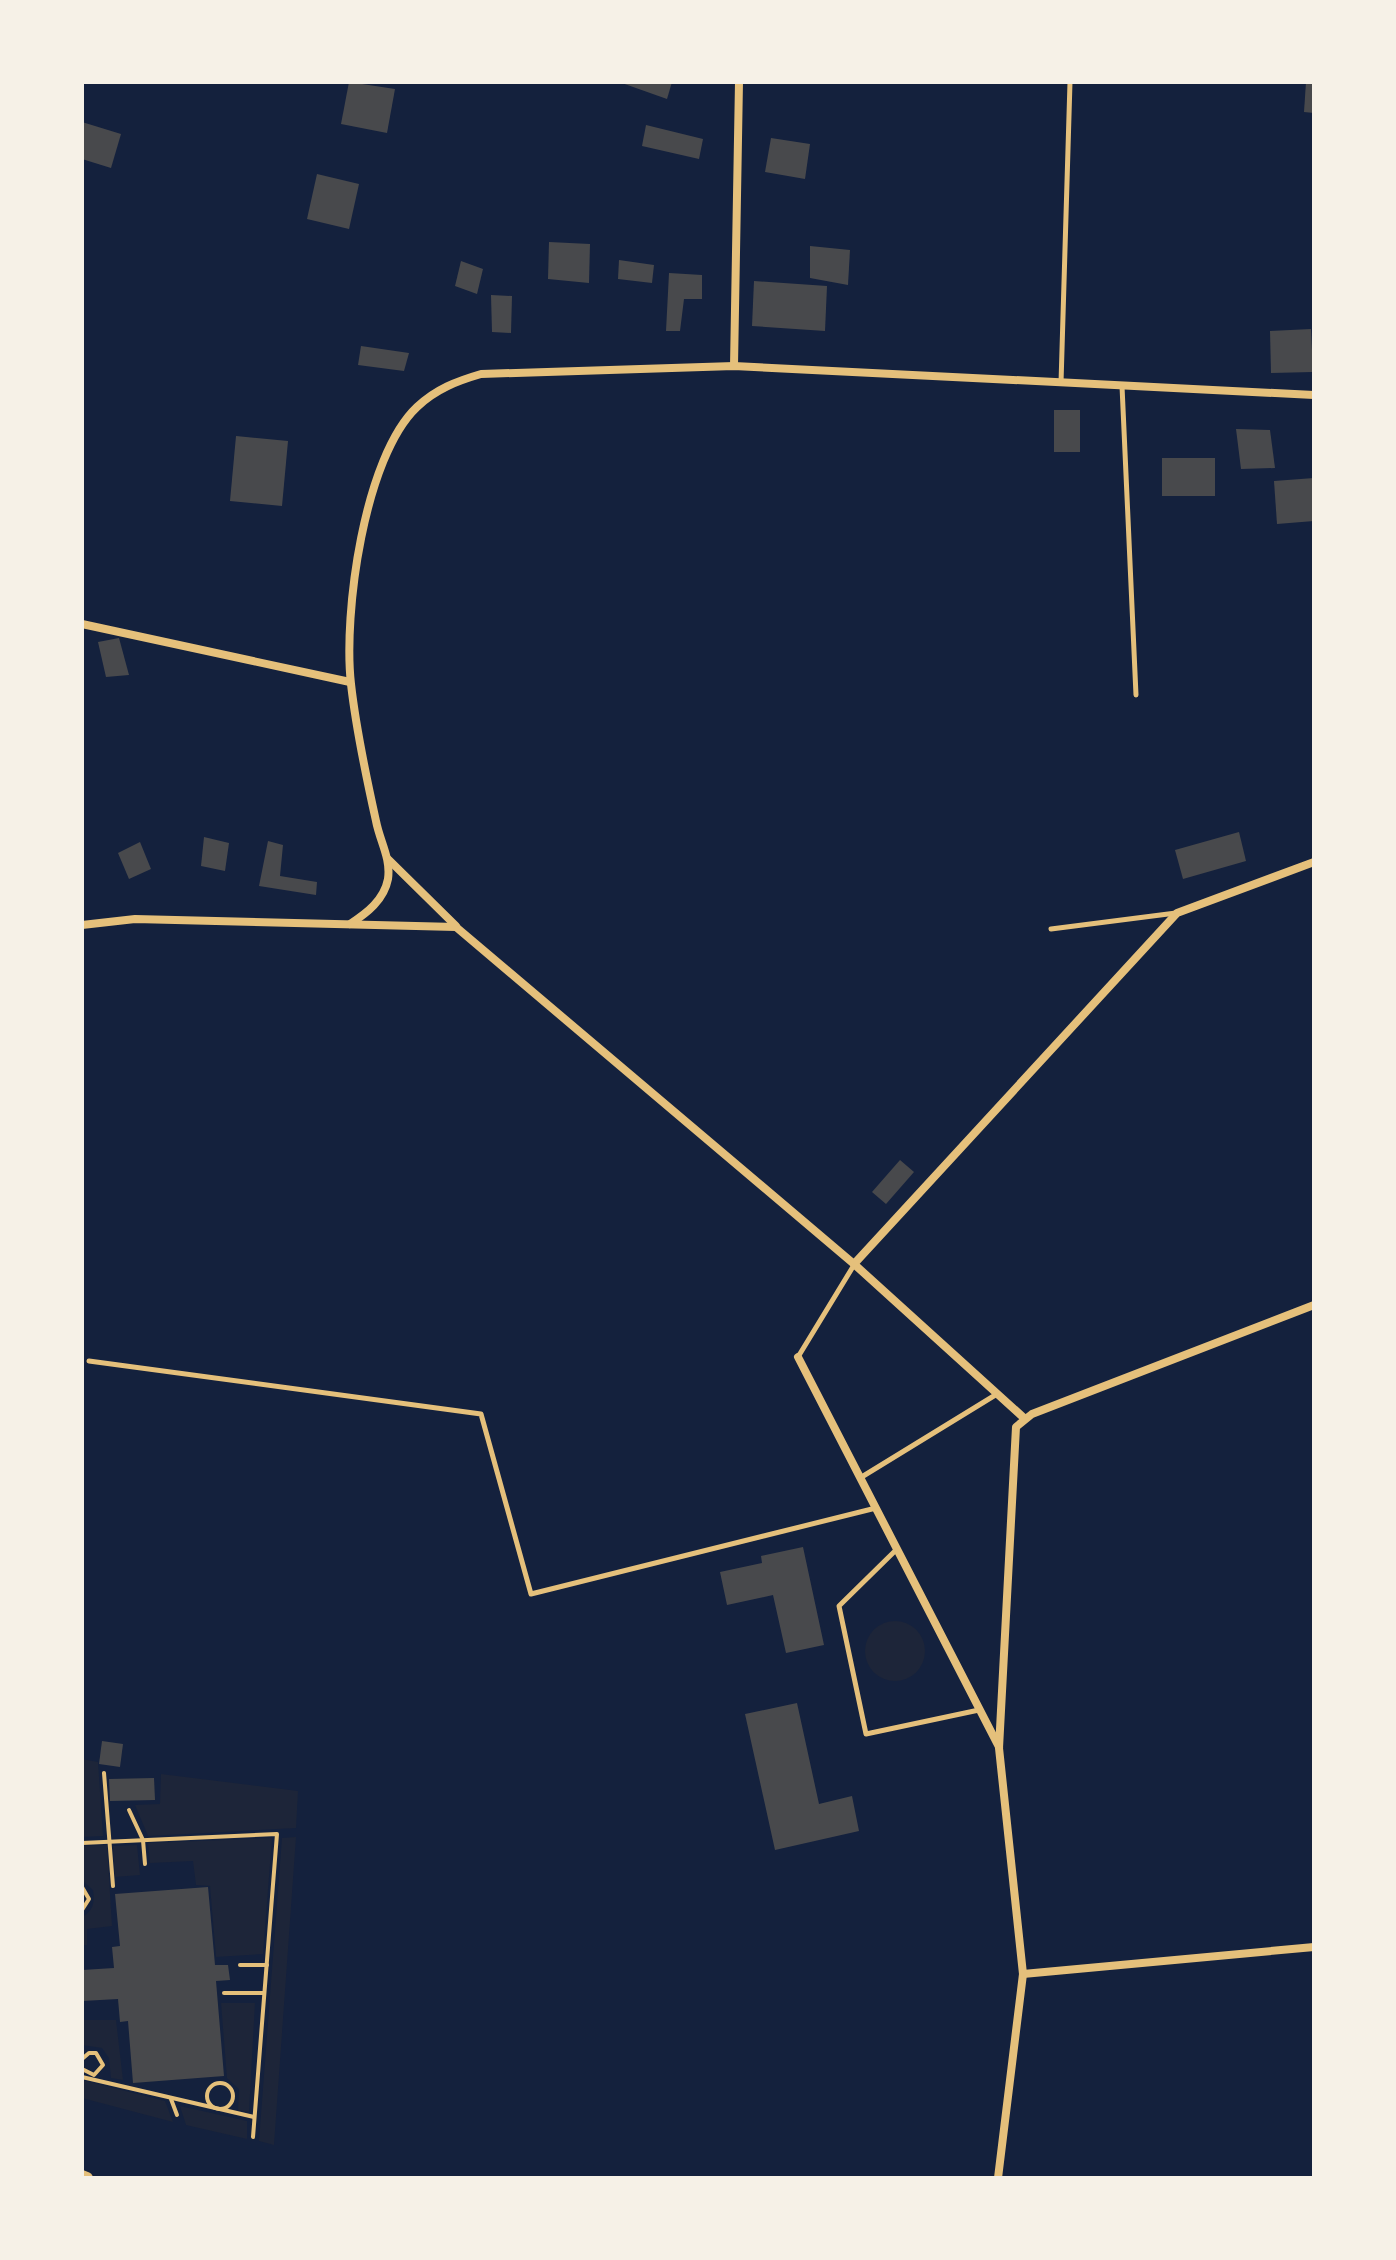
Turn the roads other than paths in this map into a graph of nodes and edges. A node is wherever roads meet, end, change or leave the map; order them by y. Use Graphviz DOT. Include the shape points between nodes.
graph roads {
  1 [pos="739,82"];
  2 [pos="1070,82"];
  3 [pos="734,366"];
  4 [pos="1061,384"];
  5 [pos="1122,386"];
  6 [pos="1314,395"];
  7 [pos="82,624"];
  8 [pos="350,682"];
  9 [pos="1136,695"];
  10 [pos="389,860"];
  11 [pos="1314,862"];
  12 [pos="1177,913"];
  13 [pos="350,924"];
  14 [pos="82,925"];
  15 [pos="456,927"];
  16 [pos="1051,929"];
  17 [pos="854,1264"];
  18 [pos="1314,1305"];
  19 [pos="798,1357"];
  20 [pos="89,1361"];
  21 [pos="998,1394"];
  22 [pos="1024,1418"];
  23 [pos="860,1478"];
  24 [pos="876,1508"];
  25 [pos="897,1549"];
  26 [pos="979,1710"];
  27 [pos="999,1748"];
  28 [pos="1314,1947"];
  29 [pos="1023,1974"];
  30 [pos="998,2178"];
  1 -- 3 [label="street"];
  2 -- 4 [label="lane"];
  3 -- 4 [label="street"];
  3 -- 8 [label="street" via="481,374 448,384 415,408 385,458 354,561"];
  4 -- 5 [label="street"];
  5 -- 6 [label="street"];
  5 -- 9 [label="lane"];
  7 -- 8 [label="street"];
  8 -- 10 [label="street" via="376,825"];
  10 -- 13 [label="street" via="388,882 380,898"];
  10 -- 15 [label="street"];
  11 -- 12 [label="street"];
  12 -- 16 [label="lane"];
  12 -- 17 [label="street"];
  13 -- 14 [label="street" via="135,919"];
  13 -- 15 [label="street"];
  15 -- 17 [label="street"];
  17 -- 19 [label="lane"];
  17 -- 21 [label="street"];
  18 -- 22 [label="street"];
  19 -- 23 [label="street"];
  20 -- 24 [label="lane" via="481,1414 531,1594"];
  21 -- 22 [label="street"];
  21 -- 23 [label="lane"];
  22 -- 27 [label="street" via="1013,1438"];
  23 -- 24 [label="street"];
  24 -- 25 [label="street"];
  25 -- 26 [label="street"];
  25 -- 26 [label="lane" via="839,1606 866,1734"];
  26 -- 27 [label="street"];
  27 -- 29 [label="street"];
  28 -- 29 [label="street"];
  29 -- 30 [label="street"];
}
